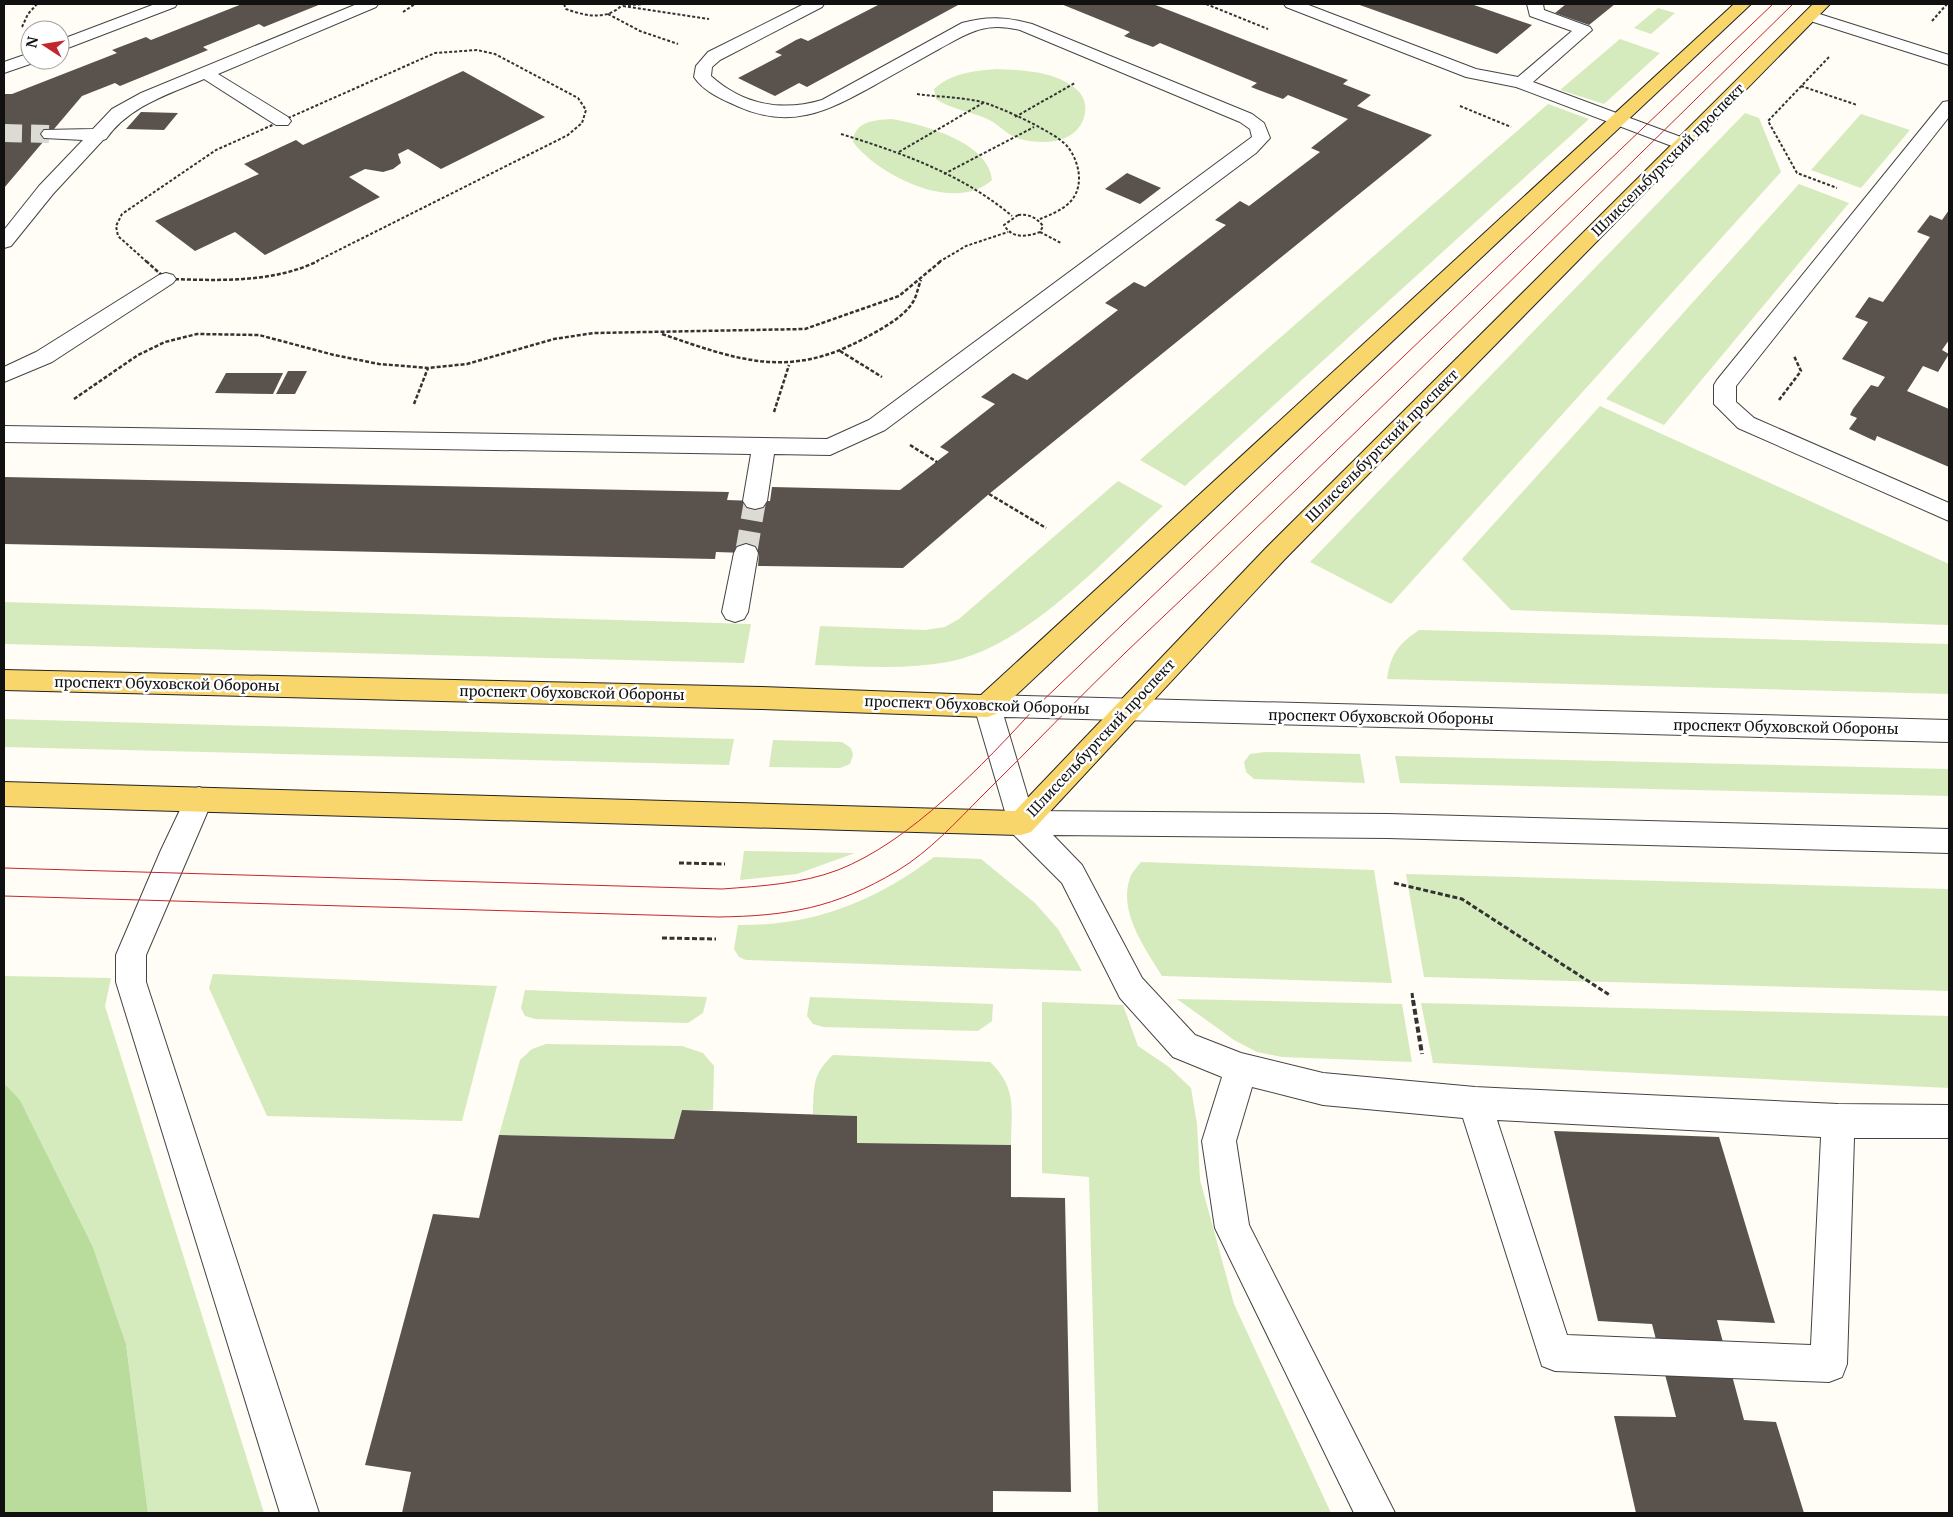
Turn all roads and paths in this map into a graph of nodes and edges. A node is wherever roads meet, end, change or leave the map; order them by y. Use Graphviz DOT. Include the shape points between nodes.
graph roads {
  1 [pos="169,4"];
  2 [pos="370,4"];
  3 [pos="564,4"];
  4 [pos="645,4"];
  5 [pos="816,4"];
  6 [pos="1292,4"];
  7 [pos="1535,4"];
  8 [pos="1743,4"];
  9 [pos="623,5"];
  10 [pos="1816,10"];
  11 [pos="608,14"];
  12 [pos="772,26"];
  13 [pos="1855,30"];
  14 [pos="70,42"];
  15 [pos="714,56"];
  16 [pos="1949,60"];
  17 [pos="20,62"];
  18 [pos="1112,62"];
  19 [pos="4,68"];
  20 [pos="205,73"];
  21 [pos="1521,83"];
  22 [pos="1801,86"];
  23 [pos="858,87"];
  24 [pos="984,103"];
  25 [pos="1857,105"];
  26 [pos="1949,106"];
  27 [pos="783,114"];
  28 [pos="1015,117"];
  29 [pos="1618,120"];
  30 [pos="282,121"];
  31 [pos="1034,126"];
  32 [pos="50,134"];
  33 [pos="100,135"];
  34 [pos="1683,144"];
  35 [pos="898,152"];
  36 [pos="944,174"];
  37 [pos="1872,201"];
  38 [pos="1012,216"];
  39 [pos="1040,219"];
  40 [pos="1008,232"];
  41 [pos="4,242"];
  42 [pos="921,278"];
  43 [pos="166,279"];
  44 [pos="659,332"];
  45 [pos="1762,339"];
  46 [pos="840,351"];
  47 [pos="789,365"];
  48 [pos="4,375"];
  49 [pos="914,396"];
  50 [pos="1757,428"];
  51 [pos="13,434"];
  52 [pos="764,447"];
  53 [pos="989,494"];
  54 [pos="754,501"];
  55 [pos="1949,513"];
  56 [pos="1046,528"];
  57 [pos="746,553"];
  58 [pos="735,612"];
  59 [pos="4,680"];
  60 [pos="987,706"];
  61 [pos="1125,710"];
  62 [pos="1949,731"];
  63 [pos="4,794"];
  64 [pos="199,799"];
  65 [pos="1021,822"];
  66 [pos="1949,841"];
  67 [pos="679,863"];
  68 [pos="725,864"];
  69 [pos="1394,883"];
  70 [pos="662,938"];
  71 [pos="716,939"];
  72 [pos="1412,993"];
  73 [pos="1612,996"];
  74 [pos="1241,1069"];
  75 [pos="1429,1098"];
  76 [pos="1475,1103"];
  77 [pos="1838,1121"];
  78 [pos="1949,1121"];
  79 [pos="300,1513"];
  80 [pos="1375,1513"];
  1 -- 14 [label="street"];
  2 -- 20 [label="street"];
  3 -- 11 [label="path" via="566,9 575,13"];
  4 -- 9 [label="path"];
  5 -- 12 [label="street"];
  6 -- 21 [label="street" via="1472,73"];
  7 -- 21 [label="street" via="1536,13 1584,30"];
  8 -- 29 [label="main road"];
  9 -- 11 [label="path"];
  9 -- 12 [label="path" via="671,15"];
  10 -- 13 [label="street"];
  10 -- 34 [label="main road, Шлиссельбургский проспект"];
  11 -- 15 [label="path" via="640,31"];
  12 -- 15 [label="street"];
  13 -- 16 [label="street"];
  13 -- 22 [label="path"];
  15 -- 27 [label="street" via="704,66 702,77 710,86 759,110"];
  17 -- 19 [label="street"];
  18 -- 23 [label="street" via="1026,26 1006,21 985,21 968,26"];
  18 -- 28 [label="path"];
  18 -- 49 [label="street" via="1246,118 1258,127 1260,138 1250,149"];
  20 -- 30 [label="street"];
  20 -- 33 [label="street" via="118,113"];
  21 -- 29 [label="street"];
  22 -- 25 [label="path"];
  22 -- 37 [label="path" via="1768,121 1796,173"];
  23 -- 24 [label="path"];
  23 -- 27 [label="street" via="828,104"];
  24 -- 28 [label="path"];
  24 -- 35 [label="path"];
  26 -- 37 [label="street"];
  27 -- 35 [label="path"];
  28 -- 31 [label="path"];
  29 -- 34 [label="street"];
  29 -- 60 [label="main road"];
  30 -- 43 [label="path" via="216,150 122,214 116,226 118,236"];
  30 -- 43 [label="path" via="435,53 455,50 495,54 578,98 586,110 582,123 568,135 301,269 270,278 240,281"];
  31 -- 36 [label="path"];
  31 -- 39 [label="path" via="1066,144 1080,177 1079,191 1072,203"];
  32 -- 33 [label="street"];
  33 -- 41 [label="street" via="46,190"];
  34 -- 61 [label="main road, Шлиссельбургский проспект" via="1275,554"];
  35 -- 36 [label="path"];
  36 -- 38 [label="path" via="998,202"];
  37 -- 45 [label="street"];
  38 -- 39 [label="path" via="1030,215"];
  38 -- 40 [label="path" via="1004,225"];
  39 -- 40 [label="path" via="1043,226 1040,232 1030,236"];
  40 -- 42 [label="path" via="966,246 940,260"];
  42 -- 44 [label="path" via="899,296 805,329"];
  42 -- 46 [label="path" via="913,301 890,322"];
  43 -- 48 [label="street" via="44,357"];
  44 -- 47 [label="path" via="732,357"];
  44 -- 51 [label="path" via="594,333 554,339 467,364 428,368 370,363 259,335 197,334 165,342 138,355"];
  45 -- 50 [label="street" via="1725,385 1725,404 1746,423"];
  45 -- 50 [label="path" via="1797,358 1801,370"];
  46 -- 47 [label="path" via="817,360"];
  46 -- 49 [label="path"];
  47 -- 52 [label="path"];
  49 -- 52 [label="street" via="876,424 830,447"];
  50 -- 55 [label="street"];
  51 -- 52 [label="street"];
  52 -- 54 [label="street"];
  53 -- 56 [label="path"];
  57 -- 58 [label="street"];
  59 -- 60 [label="main road, проспект Обуховской Обороны"];
  60 -- 61 [label="street, проспект Обуховской Обороны"];
  60 -- 65 [label="street, Шлиссельбургский проспект"];
  61 -- 62 [label="street, проспект Обуховской Обороны"];
  61 -- 65 [label="main road, Шлиссельбургский проспект"];
  63 -- 64 [label="main road"];
  64 -- 65 [label="main road"];
  64 -- 79 [label="street" via="131,955 131,982"];
  65 -- 66 [label="street" via="1388,826"];
  65 -- 74 [label="street" via="1072,874 1131,988 1184,1046"];
  67 -- 68 [label="path"];
  69 -- 73 [label="path" via="1462,899"];
  70 -- 71 [label="path"];
  72 -- 75 [label="path"];
  74 -- 75 [label="street" via="1323,1089"];
  74 -- 80 [label="street" via="1219,1141 1232,1228"];
  75 -- 76 [label="street"];
  76 -- 77 [label="street"];
  76 -- 77 [label="street" via="1554,1353 1829,1364"];
  77 -- 78 [label="street"];
}
